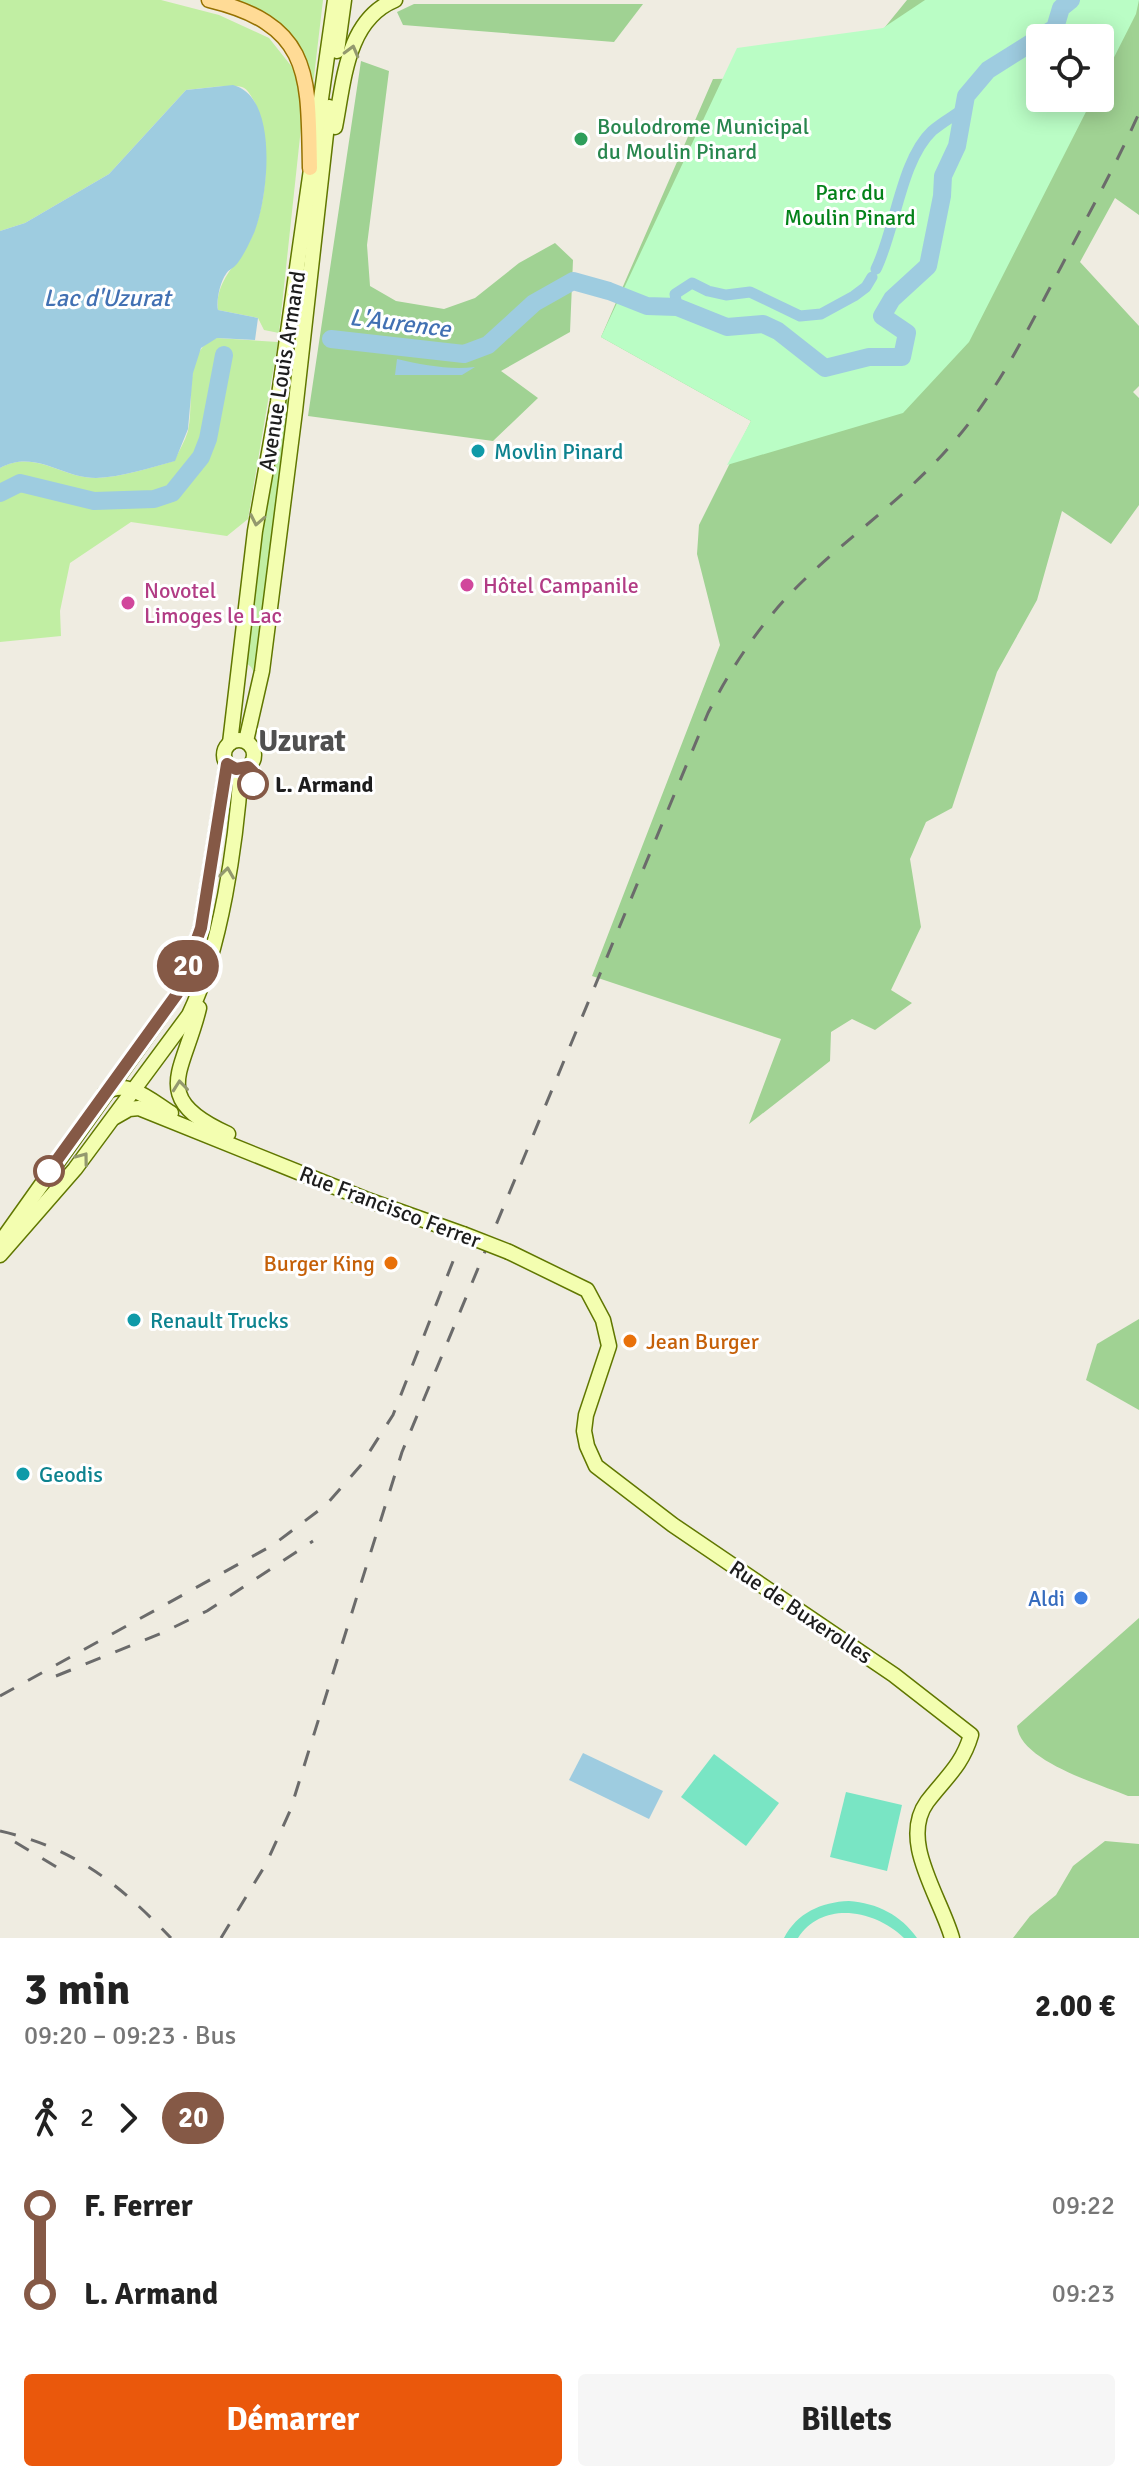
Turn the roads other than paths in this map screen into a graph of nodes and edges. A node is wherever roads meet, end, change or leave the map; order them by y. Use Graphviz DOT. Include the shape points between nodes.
graph roads {
  1 [pos="209,0"];
  2 [pos="335,0"];
  3 [pos="344,0"];
  4 [pos="395,0"];
  5 [pos="310,168"];
  6 [pos="318,209"];
  7 [pos="246,741"];
  8 [pos="230,743"];
  9 [pos="234,767"];
  10 [pos="201,990"];
  11 [pos="109,1088"];
  12 [pos="134,1091"];
  13 [pos="111,1119"];
  14 [pos="191,1128"];
  15 [pos="102,1133"];
  16 [pos="279,1166"];
  17 [pos="0,1243"];
  18 [pos="0,1255"];
  19 [pos="587,1290"];
  20 [pos="952,1938"];
  1 -- 5 [label="main road" via="266,21 292,47 309,95"];
  2 -- 5 [label="street, Avenue Louis Armand"];
  3 -- 6 [label="street, Avenue Louis Armand"];
  6 -- 4 [label="street, one-way" via="355,38 378,8"];
  5 -- 8 [label="street, Avenue Louis Armand, one-way" via="255,531"];
  6 -- 7 [label="street, Avenue Louis Armand" via="262,671"];
  7 -- 8 [label="street"];
  7 -- 9 [label="street" via="253,748 251,764"];
  8 -- 9 [label="street" via="224,755"];
  10 -- 9 [label="street, one-way" via="224,895"];
  9 -- 11 [label="street" via="201,928 177,994"];
  10 -- 12 [label="street"];
  16 -- 10 [label="street, one-way" via="243,1140 204,1123 183,1104 179,1069"];
  11 -- 12 [label="street"];
  11 -- 15 [label="street"];
  11 -- 17 [label="street"];
  12 -- 13 [label="street"];
  12 -- 14 [label="street"];
  13 -- 14 [label="street" via="139,1108"];
  13 -- 15 [label="street"];
  14 -- 16 [label="street, Rue Francisco Ferrer"];
  18 -- 15 [label="street, one-way"];
  16 -- 19 [label="street, Rue Francisco Ferrer, bridge" via="509,1252"];
  19 -- 20 [label="street, Rue de Buxerolles" via="609,1346 584,1431 596,1466 971,1735 965,1755 918,1817 915,1834"];
}
